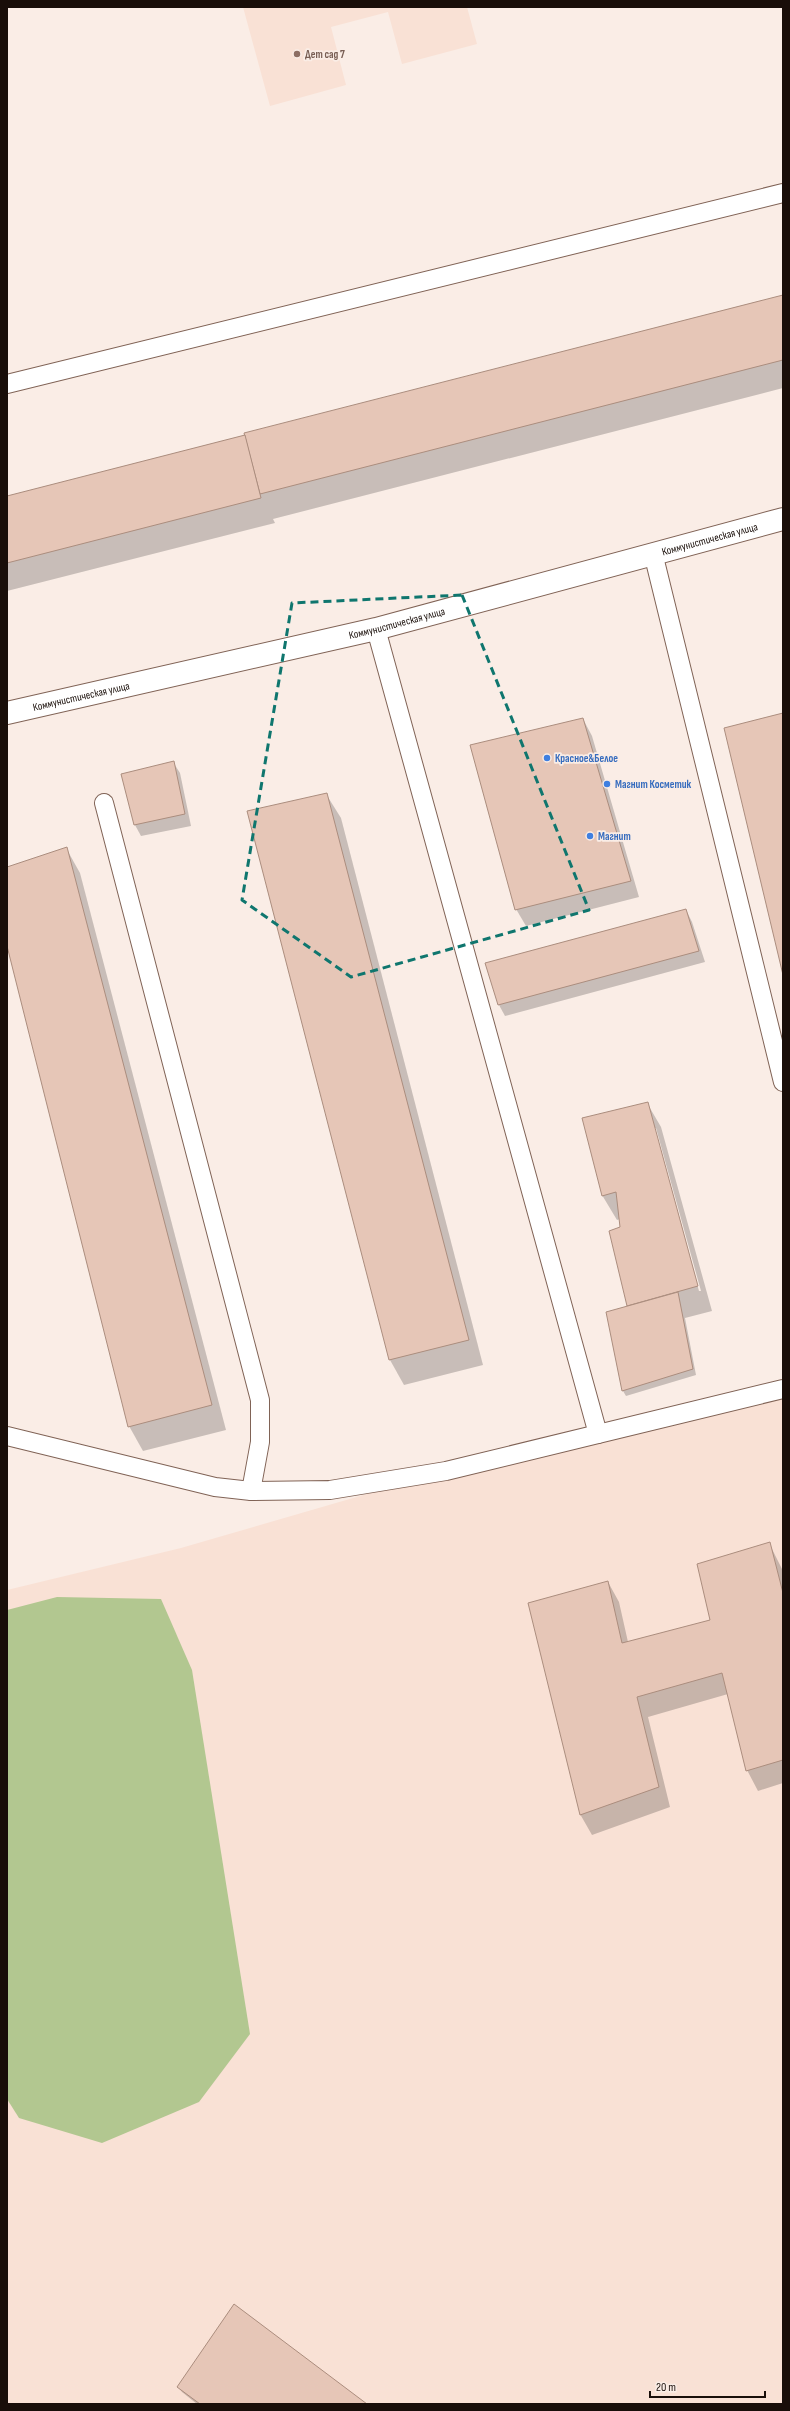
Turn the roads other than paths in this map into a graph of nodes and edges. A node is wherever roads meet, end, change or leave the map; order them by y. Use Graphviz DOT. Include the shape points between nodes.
graph roads {
  1 [pos="783,192"];
  2 [pos="7,384"];
  3 [pos="783,519"];
  4 [pos="653,553"];
  5 [pos="376,629"];
  6 [pos="7,712"];
  7 [pos="104,803"];
  8 [pos="783,1082"];
  9 [pos="783,1388"];
  10 [pos="598,1434"];
  11 [pos="7,1436"];
  12 [pos="251,1491"];
  1 -- 2 [label="lane"];
  3 -- 4 [label="street, Коммунистическая улица"];
  4 -- 5 [label="street, Коммунистическая улица"];
  4 -- 8 [label="lane"];
  5 -- 6 [label="street, Коммунистическая улица"];
  5 -- 10 [label="lane"];
  7 -- 12 [label="lane" via="260,1400 260,1442"];
  9 -- 10 [label="lane"];
  10 -- 12 [label="lane" via="446,1471 330,1490"];
  11 -- 12 [label="lane" via="215,1487"];
}
